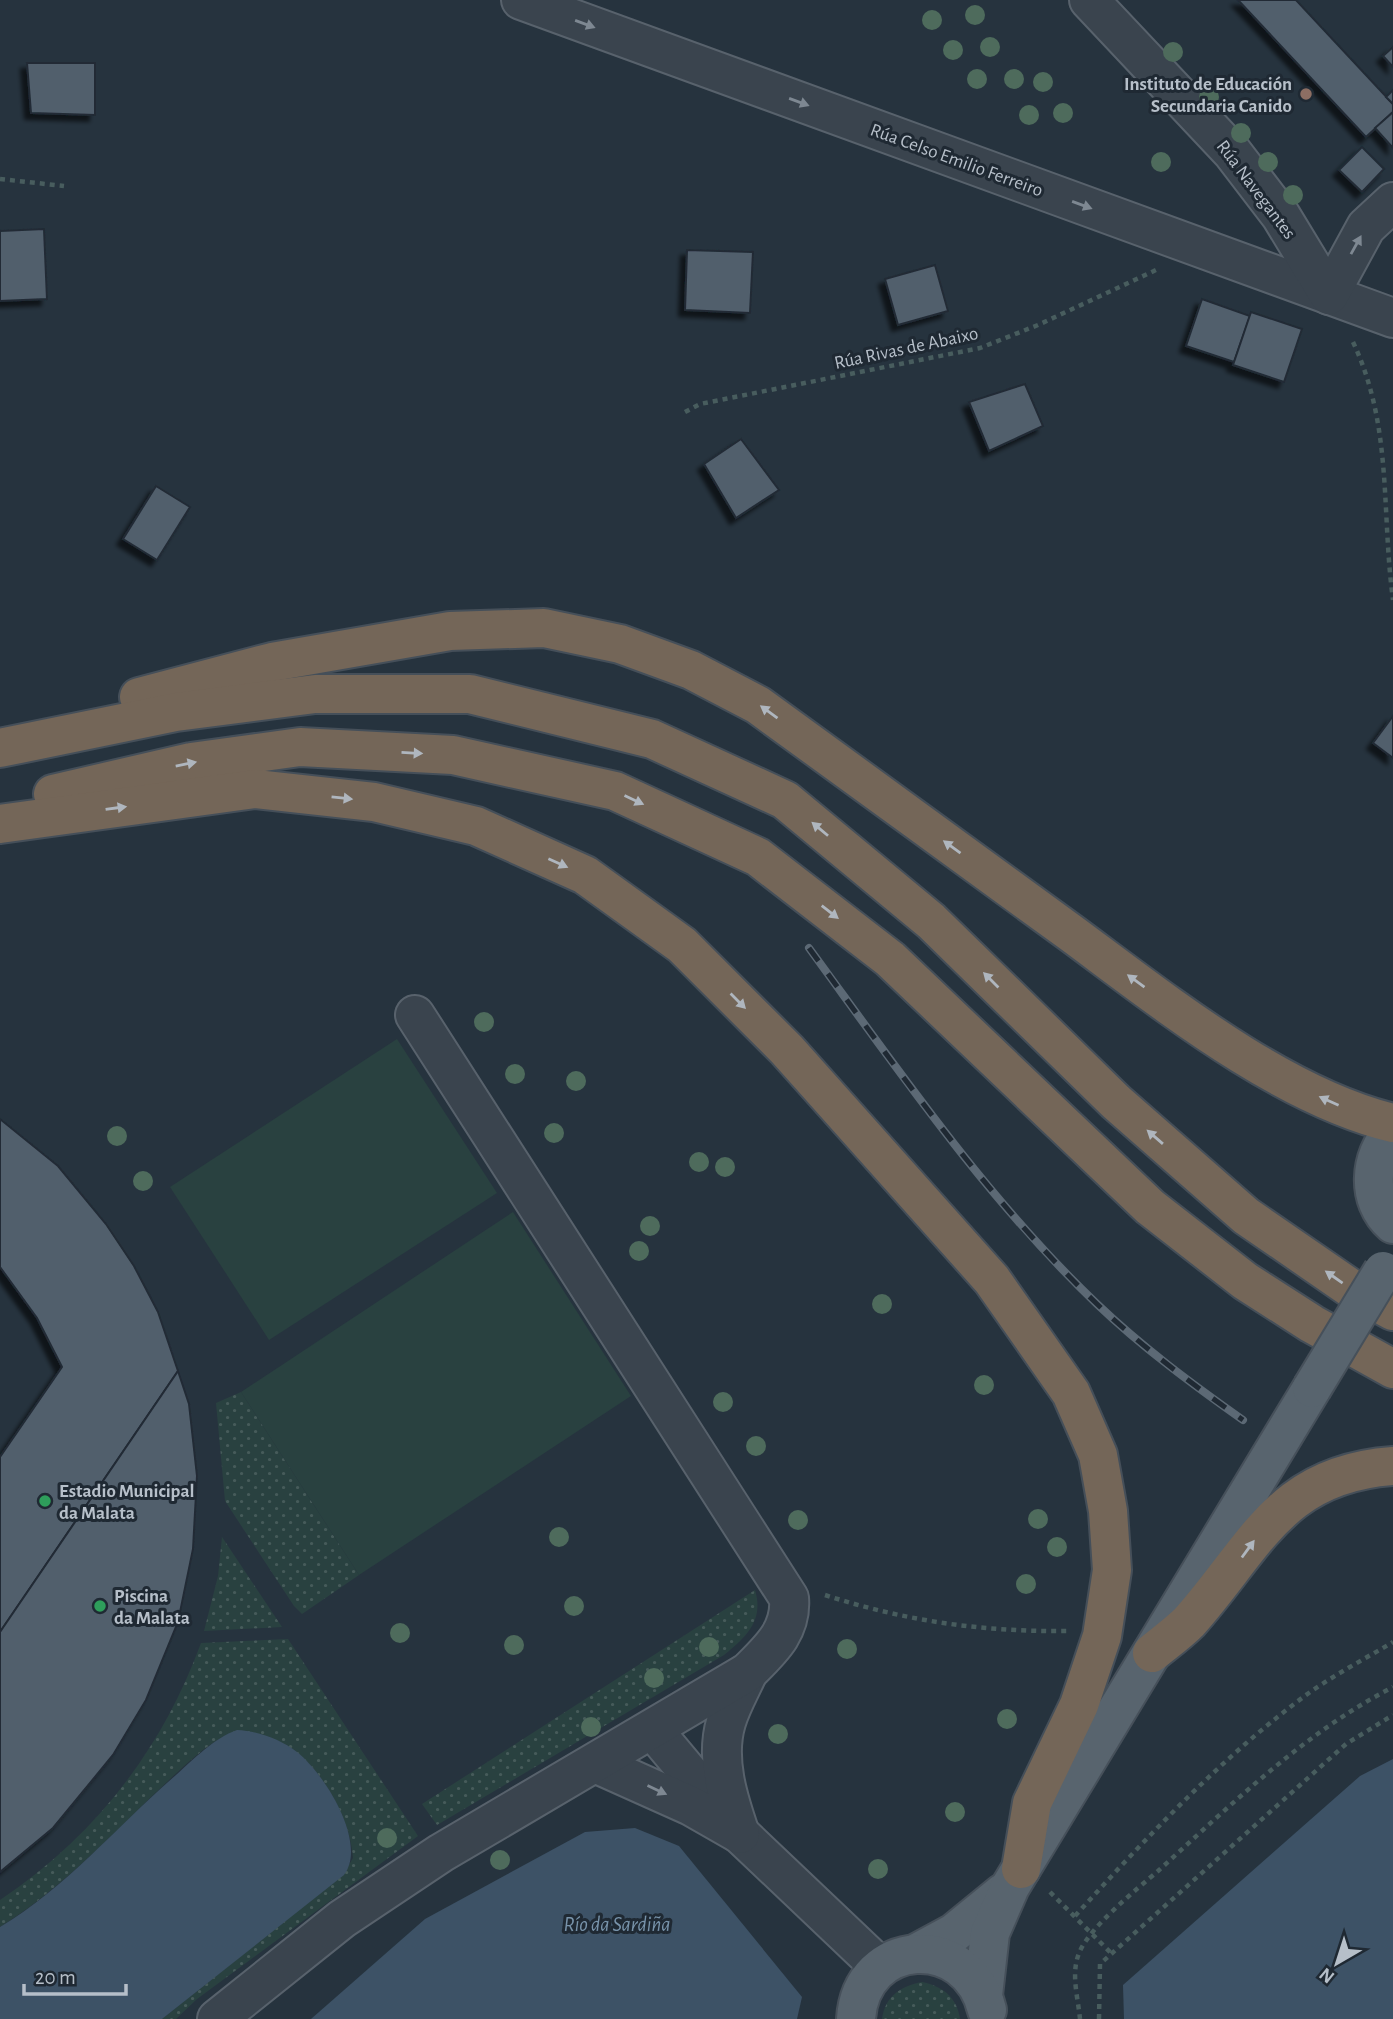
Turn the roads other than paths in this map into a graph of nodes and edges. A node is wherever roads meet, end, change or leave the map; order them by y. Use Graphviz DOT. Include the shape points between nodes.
graph roads {
  1 [pos="521,0"];
  2 [pos="1089,0"];
  3 [pos="1393,202"];
  4 [pos="1329,295"];
  5 [pos="1391,319"];
  6 [pos="0,729"];
  7 [pos="0,748"];
  8 [pos="0,806"];
  9 [pos="0,824"];
  10 [pos="415,1015"];
  11 [pos="1393,1124"];
  12 [pos="1393,1132"];
  13 [pos="1393,1224"];
  14 [pos="1388,1262"];
  15 [pos="1393,1311"];
  16 [pos="1393,1369"];
  17 [pos="1393,1465"];
  18 [pos="1152,1653"];
  19 [pos="748,1672"];
  20 [pos="653,1730"];
  21 [pos="595,1763"];
  22 [pos="740,1834"];
  23 [pos="1027,1882"];
  24 [pos="918,1953"];
  25 [pos="880,1967"];
  26 [pos="985,2007"];
  27 [pos="217,2019"];
  28 [pos="856,2019"];
  1 -- 4 [label="street, Rúa Celso Emilio Ferreiro, one-way"];
  2 -- 4 [label="street, Rúa Navegantes" via="1232,152 1281,216"];
  4 -- 3 [label="street, one-way" via="1366,227"];
  4 -- 5 [label="street, Rúa Celso Emilio Ferreiro"];
  11 -- 6 [label="highway, one-way" via="1361,1116 1307,1092 1187,1018 758,705 691,670 620,644 544,628 450,631 272,662"];
  15 -- 7 [label="highway, one-way" via="1349,1287 1246,1216 1115,1102 931,921 785,800 652,739 470,694 315,694 176,712"];
  8 -- 16 [label="highway, one-way" via="191,762 300,747 453,755 615,791 758,857 890,959 1150,1206 1245,1281"];
  9 -- 23 [label="highway, one-way" via="255,789 374,802 476,826 584,875 682,945 787,1050 992,1280 1071,1393 1098,1455 1112,1570 1102,1636 1079,1705 1032,1802"];
  10 -- 19 [label="street" via="789,1598 791,1616 784,1631"];
  12 -- 13 [label="main road" via="1376,1160 1373,1181 1378,1202"];
  14 -- 18 [label="main road, bridge"];
  18 -- 17 [label="highway, one-way" via="1187,1624 1269,1520 1295,1499 1317,1485 1364,1468"];
  18 -- 23 [label="main road"];
  19 -- 20 [label="street"];
  19 -- 22 [label="street" via="726,1722 722,1752 728,1799"];
  20 -- 21 [label="street"];
  20 -- 22 [label="street"];
  21 -- 22 [label="street, one-way" via="691,1806"];
  21 -- 27 [label="street" via="441,1853 342,1919"];
  22 -- 25 [label="street"];
  23 -- 24 [label="main road"];
  23 -- 26 [label="main road" via="990,1933"];
  24 -- 25 [label="main road" via="897,1957"];
  24 -- 26 [label="main road" via="938,1955 957,1964 972,1977"];
  25 -- 28 [label="main road" via="865,1984 856,2004"];
}
